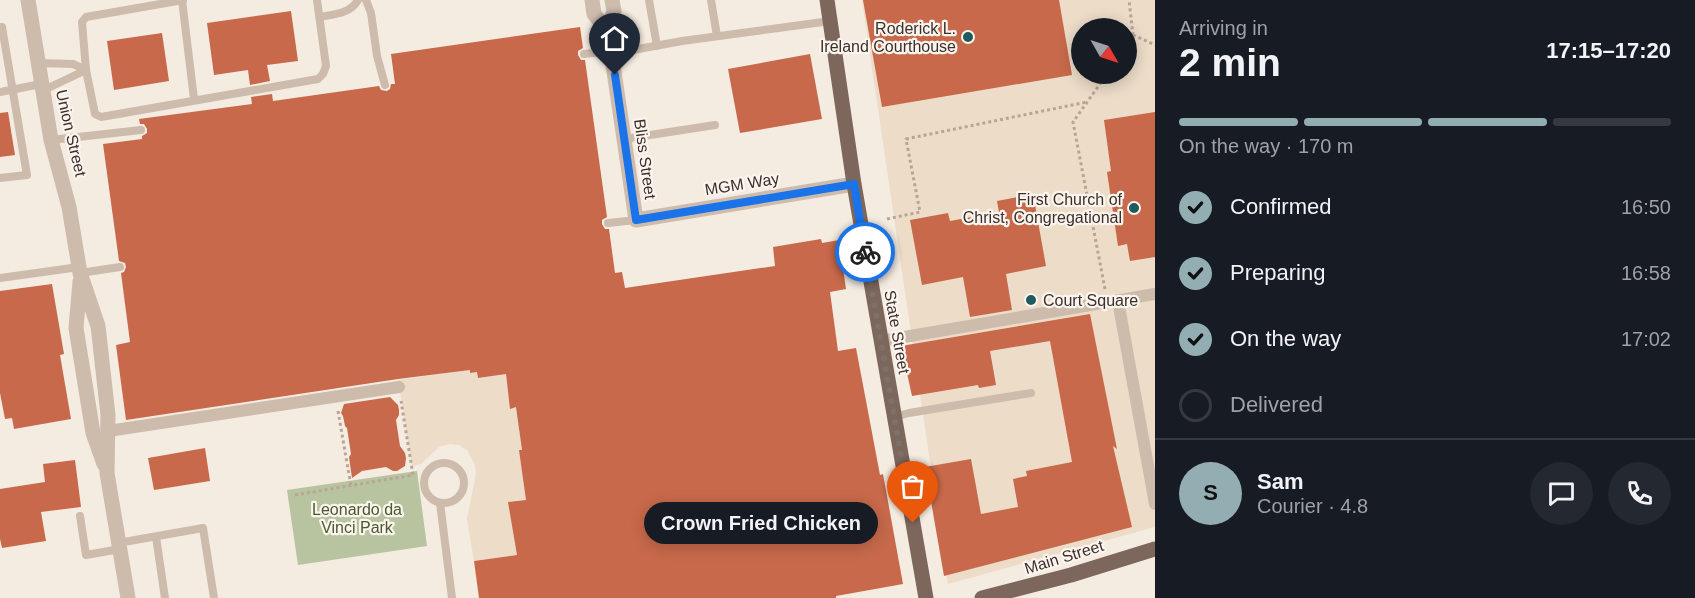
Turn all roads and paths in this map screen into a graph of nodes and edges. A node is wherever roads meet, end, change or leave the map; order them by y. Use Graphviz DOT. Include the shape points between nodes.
graph roads {
  1 [pos="28,0"];
  2 [pos="182,0"];
  3 [pos="317,0"];
  4 [pos="358,0"];
  5 [pos="366,0"];
  6 [pos="592,0"];
  7 [pos="612,0"];
  8 [pos="649,0"];
  9 [pos="711,0"];
  10 [pos="827,0"];
  11 [pos="1129,0"];
  12 [pos="320,17"];
  13 [pos="1131,18"];
  14 [pos="830,21"];
  15 [pos="0,27"];
  16 [pos="608,32"];
  17 [pos="717,36"];
  18 [pos="1137,37"];
  19 [pos="1155,45"];
  20 [pos="657,46"];
  21 [pos="611,52"];
  22 [pos="584,54"];
  23 [pos="38,63"];
  24 [pos="86,70"];
  25 [pos="1100,84"];
  26 [pos="386,85"];
  27 [pos="42,88"];
  28 [pos="14,90"];
  29 [pos="0,92"];
  30 [pos="194,99"];
  31 [pos="1087,102"];
  32 [pos="715,125"];
  33 [pos="141,130"];
  34 [pos="624,139"];
  35 [pos="51,140"];
  36 [pos="0,178"];
  37 [pos="854,184"];
  38 [pos="887,219"];
  39 [pos="636,220"];
  40 [pos="608,223"];
  41 [pos="120,267"];
  42 [pos="80,270"];
  43 [pos="0,278"];
  44 [pos="1155,294"];
  45 [pos="1112,302"];
  46 [pos="881,341"];
  47 [pos="399,387"];
  48 [pos="1031,393"];
  49 [pos="335,397"];
  50 [pos="894,417"];
  51 [pos="108,431"];
  52 [pos="107,473"];
  53 [pos="351,486"];
  54 [pos="295,495"];
  55 [pos="440,503"];
  56 [pos="1155,504"];
  57 [pos="80,516"];
  58 [pos="156,537"];
  59 [pos="119,546"];
  60 [pos="1155,549"];
  61 [pos="128,598"];
  62 [pos="165,598"];
  63 [pos="213,598"];
  64 [pos="452,598"];
  65 [pos="926,598"];
  66 [pos="982,598"];
  1 -- 23 [label="street, Union Street"];
  2 -- 24 [label="lane" via="86,16 82,22"];
  2 -- 30 [label="lane"];
  3 -- 12 [label="lane"];
  4 -- 12 [label="lane" via="348,11"];
  5 -- 26 [label="lane"];
  6 -- 16 [label="street, Bliss Street" via="594,14"];
  7 -- 16 [label="street, Bliss Street" via="614,11"];
  8 -- 20 [label="lane"];
  9 -- 17 [label="lane"];
  10 -- 14 [label="main road, State Street"];
  11 -- 13 [label="path"];
  12 -- 30 [label="lane" via="326,66 318,79"];
  14 -- 17 [label="lane"];
  14 -- 37 [label="main road, State Street"];
  15 -- 28 [label="lane"];
  16 -- 21 [label="street, Bliss Street"];
  17 -- 20 [label="lane"];
  18 -- 19 [label="path"];
  20 -- 21 [label="lane"];
  21 -- 22 [label="lane"];
  21 -- 34 [label="street, Bliss Street"];
  23 -- 24 [label="lane" via="73,64"];
  23 -- 27 [label="street, Union Street"];
  24 -- 27 [label="lane"];
  24 -- 30 [label="lane" via="95,114 101,117"];
  25 -- 31 [label="path"];
  27 -- 28 [label="lane"];
  27 -- 35 [label="street, Union Street"];
  28 -- 29 [label="lane"];
  28 -- 36 [label="lane" via="27,175"];
  31 -- 38 [label="path" via="906,139 920,212"];
  31 -- 45 [label="path" via="1073,122"];
  32 -- 34 [label="lane"];
  33 -- 35 [label="lane"];
  34 -- 39 [label="street, Bliss Street"];
  35 -- 42 [label="street, Union Street"];
  37 -- 39 [label="street, MGM Way"];
  37 -- 46 [label="main road, State Street"];
  39 -- 40 [label="lane"];
  41 -- 42 [label="lane"];
  42 -- 43 [label="lane"];
  42 -- 51 [label="street, Union Street" via="98,326"];
  42 -- 52 [label="street, Union Street" via="75,328 93,433"];
  44 -- 45 [label="street"];
  45 -- 46 [label="street"];
  45 -- 56 [label="street"];
  46 -- 50 [label="main road, State Street"];
  47 -- 49 [label="street"];
  47 -- 53 [label="path" via="413,475"];
  48 -- 50 [label="lane"];
  49 -- 51 [label="street"];
  49 -- 53 [label="path"];
  50 -- 65 [label="main road, State Street"];
  51 -- 52 [label="street, Union Street"];
  52 -- 59 [label="street, Union Street"];
  53 -- 54 [label="path"];
  55 -- 55 [label="lane" via="429,497 424,480 429,469 449,463 460,471 463,491 453,501"];
  55 -- 64 [label="lane"];
  57 -- 59 [label="lane" via="86,555"];
  58 -- 59 [label="lane"];
  58 -- 62 [label="lane"];
  58 -- 63 [label="lane" via="203,528"];
  59 -- 61 [label="street, Union Street"];
  60 -- 66 [label="main road, Main Street"];
}
